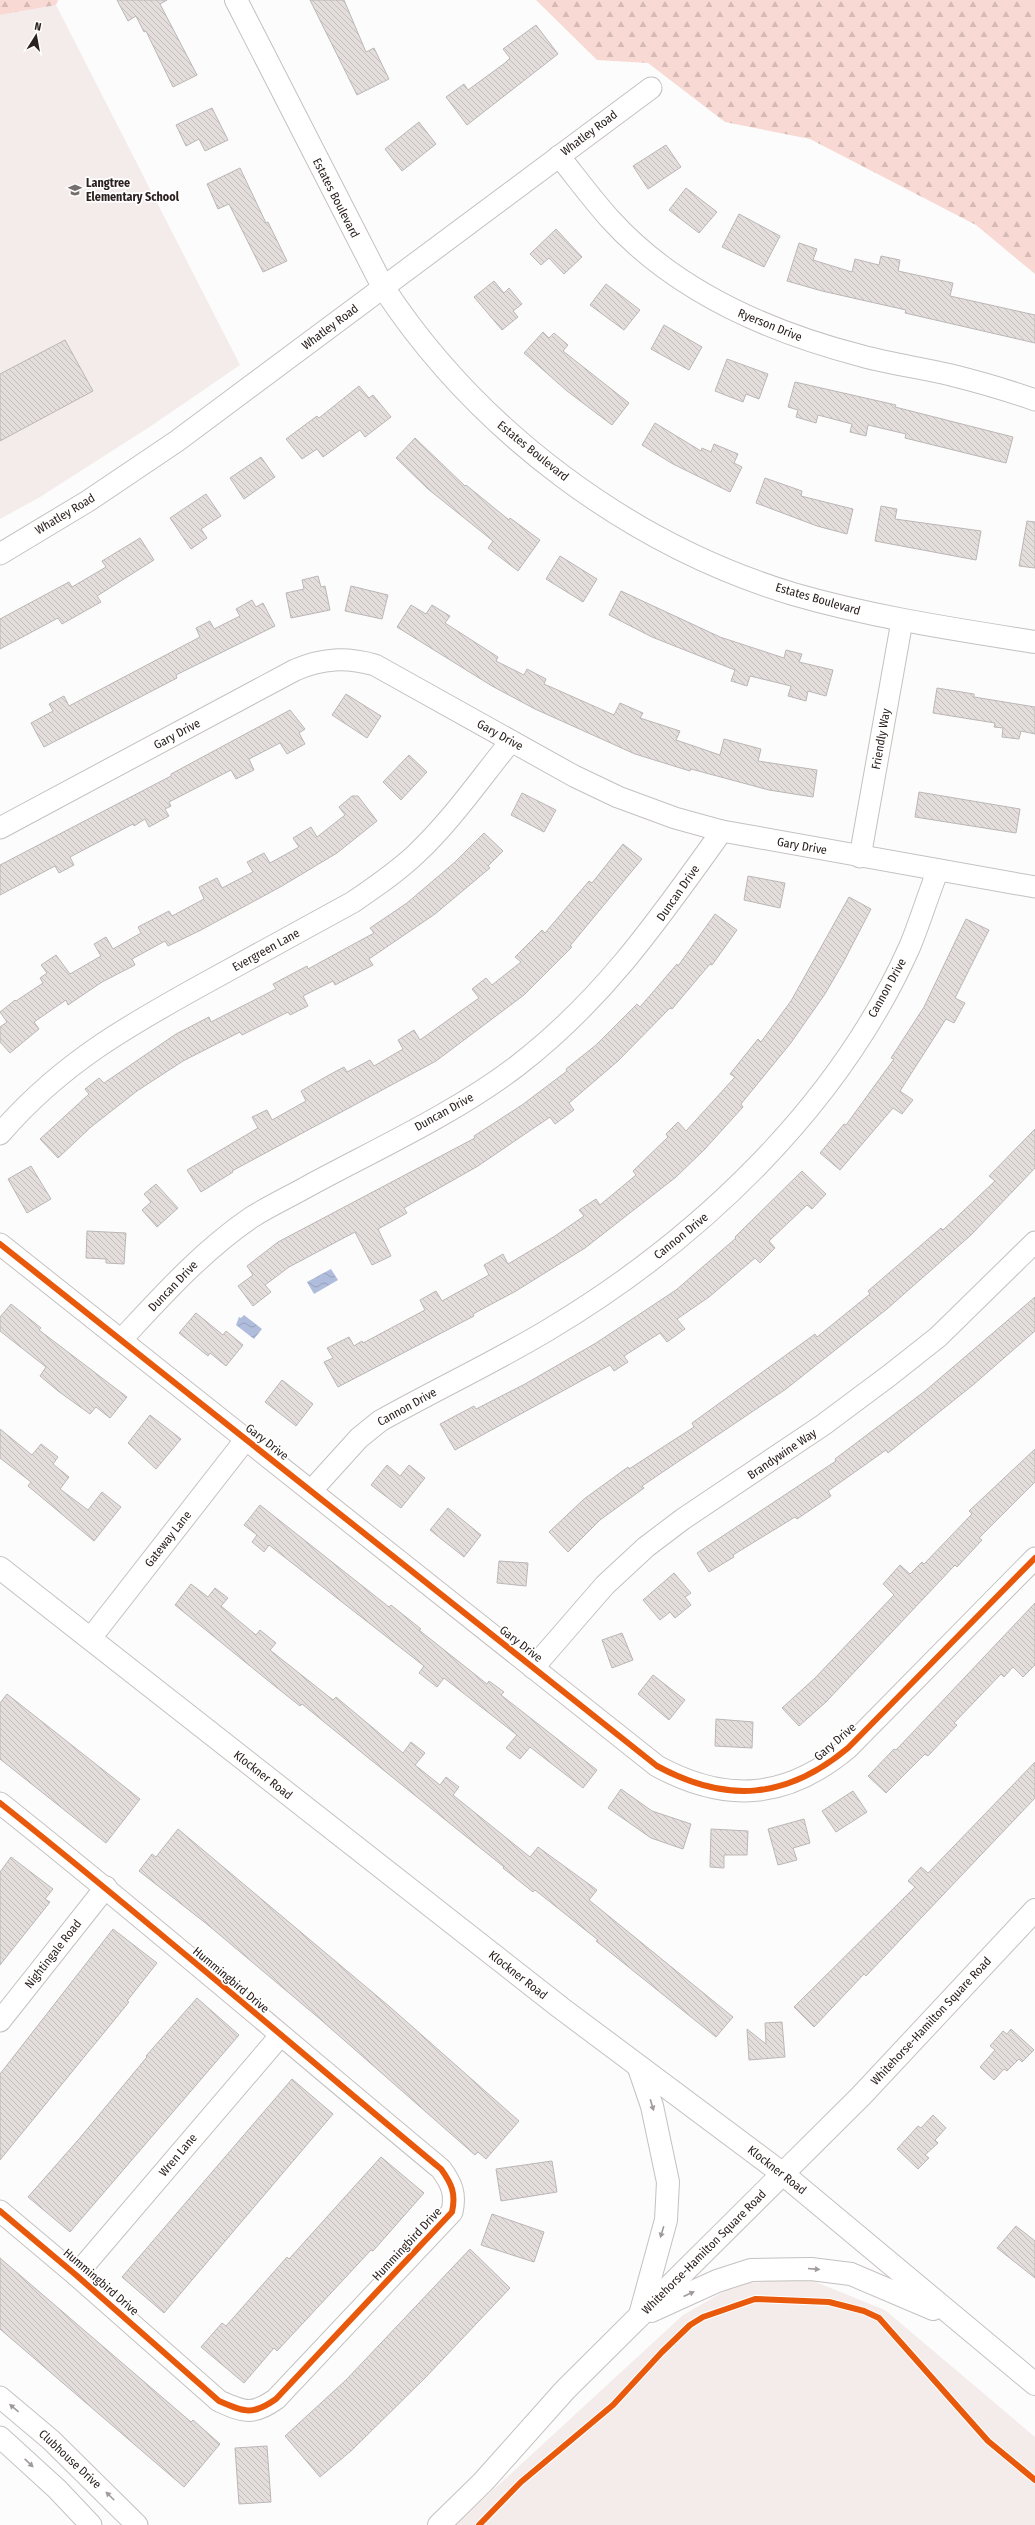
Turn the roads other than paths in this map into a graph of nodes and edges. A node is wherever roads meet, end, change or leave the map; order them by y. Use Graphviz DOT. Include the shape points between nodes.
graph roads {
  1 [pos="236,0"];
  2 [pos="651,88"];
  3 [pos="559,156"];
  4 [pos="383,287"];
  5 [pos="1035,400"];
  6 [pos="0,554"];
  7 [pos="902,621"];
  8 [pos="1035,642"];
  9 [pos="510,741"];
  10 [pos="0,828"];
  11 [pos="722,831"];
  12 [pos="860,857"];
  13 [pos="938,870"];
  14 [pos="1035,887"];
  15 [pos="0,1134"];
  16 [pos="1035,1242"];
  17 [pos="0,1244"];
  18 [pos="121,1340"];
  19 [pos="246,1439"];
  20 [pos="311,1491"];
  21 [pos="1035,1558"];
  22 [pos="0,1568"];
  23 [pos="90,1639"];
  24 [pos="533,1668"];
  25 [pos="0,1803"];
  26 [pos="106,1887"];
  27 [pos="1035,1910"];
  28 [pos="0,2021"];
  29 [pos="280,2036"];
  30 [pos="639,2068"];
  31 [pos="783,2174"];
  32 [pos="0,2211"];
  33 [pos="76,2274"];
  34 [pos="640,2315"];
  35 [pos="955,2318"];
  36 [pos="1035,2384"];
  37 [pos="0,2397"];
  38 [pos="0,2437"];
  39 [pos="134,2524"];
  40 [pos="91,2525"];
  41 [pos="439,2525"];
  1 -- 4 [label="street, Estates Boulevard"];
  2 -- 3 [label="street, Whatley Road"];
  3 -- 4 [label="street, Whatley Road"];
  3 -- 5 [label="street, Ryerson Drive" via="611,220 641,249 673,275 709,298 752,319 806,340 863,357 950,375"];
  4 -- 6 [label="street, Whatley Road" via="177,441 88,501"];
  4 -- 7 [label="street, Estates Boulevard" via="407,324 443,368 489,415 566,478 624,517 725,568 783,590 859,612"];
  7 -- 8 [label="street, Estates Boulevard"];
  7 -- 12 [label="street, Friendly Way"];
  9 -- 10 [label="street, Gary Drive" via="375,665 354,659 331,659 295,670"];
  9 -- 11 [label="street, Gary Drive" via="618,797 674,818"];
  9 -- 15 [label="street, Evergreen Lane" via="444,825 416,854 385,880 353,902 126,1027 84,1056 45,1088"];
  11 -- 12 [label="street, Gary Drive"];
  11 -- 18 [label="street, Duncan Drive" via="658,922 621,968 551,1039 469,1099 254,1216 194,1263"];
  12 -- 13 [label="street, Gary Drive"];
  13 -- 14 [label="street, Gary Drive"];
  13 -- 20 [label="street, Cannon Drive" via="910,946 870,1020 838,1069 802,1116 763,1160 710,1212 617,1284 548,1330 380,1421 359,1438"];
  16 -- 24 [label="street, Brandywine Way" via="938,1337 890,1375 823,1425 683,1519 646,1547 605,1585"];
  17 -- 18 [label="street, Gary Drive"];
  18 -- 19 [label="street, Gary Drive"];
  19 -- 20 [label="street, Gary Drive"];
  19 -- 23 [label="street, Gateway Lane"];
  20 -- 24 [label="street, Gary Drive"];
  21 -- 24 [label="street, Gary Drive" via="848,1748 805,1778 781,1787 729,1791 703,1787 681,1779 657,1766"];
  22 -- 23 [label="street, Klockner Road"];
  23 -- 30 [label="street, Klockner Road"];
  25 -- 26 [label="street, Hummingbird Drive"];
  26 -- 28 [label="street, Nightingale Road"];
  26 -- 29 [label="street, Hummingbird Drive"];
  27 -- 31 [label="street, Whitehorse-Hamilton Square Road" via="861,2096"];
  29 -- 33 [label="street, Wren Lane"];
  29 -- 33 [label="street, Hummingbird Drive" via="441,2169 451,2182 455,2198 452,2212 276,2399 260,2410 239,2409 219,2401"];
  30 -- 31 [label="street, Klockner Road"];
  30 -- 34 [label="street, one-way" via="656,2120 668,2182 666,2220"];
  31 -- 34 [label="street, Whitehorse-Hamilton Square Road"];
  31 -- 35 [label="street, Klockner Road"];
  32 -- 33 [label="street, Hummingbird Drive"];
  34 -- 35 [label="street, one-way" via="718,2281 751,2270 811,2269 851,2274"];
  34 -- 41 [label="street, Whitehorse-Hamilton Square Road" via="565,2390 483,2482"];
  35 -- 36 [label="street, Klockner Road"];
  39 -- 37 [label="street, Clubhouse Drive, one-way" via="51,2440"];
  38 -- 40 [label="street, one-way" via="57,2489"];
}
